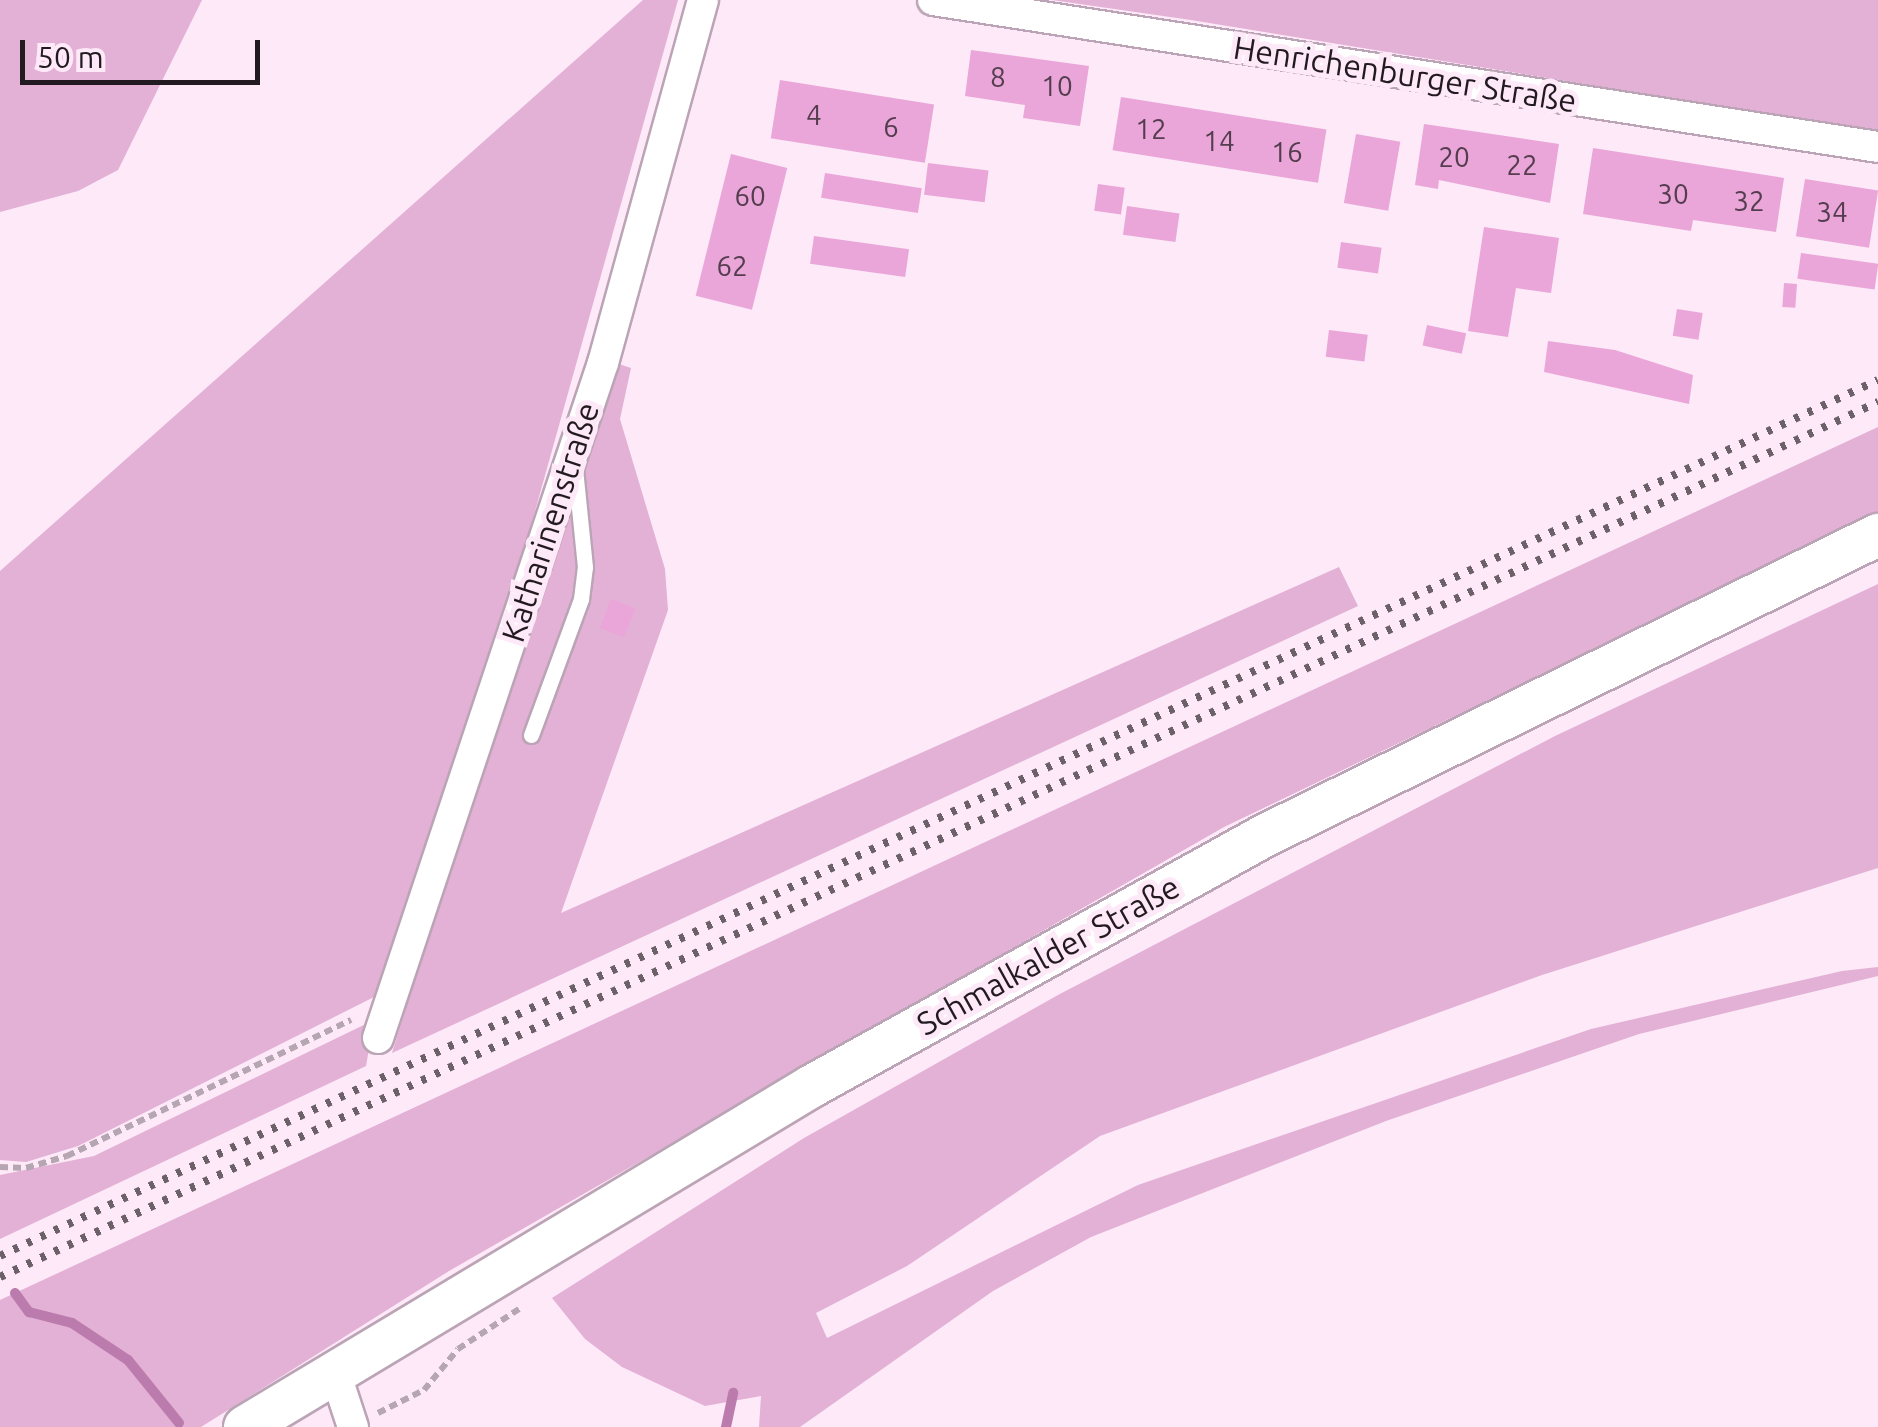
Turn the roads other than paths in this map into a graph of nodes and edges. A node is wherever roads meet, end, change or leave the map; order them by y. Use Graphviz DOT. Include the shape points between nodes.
graph roads {
  1 [pos="704,0"];
  2 [pos="933,0"];
  3 [pos="1878,147"];
  4 [pos="573,453"];
  5 [pos="1878,535"];
  6 [pos="531,735"];
  7 [pos="378,1038"];
  8 [pos="335,1372"];
  9 [pos="245,1427"];
  10 [pos="352,1427"];
  1 -- 4 [label="street, Katharinenstraße"];
  2 -- 3 [label="street, Henrichenburger Straße"];
  4 -- 6 [label="lane" via="586,567 581,599"];
  4 -- 7 [label="street, Katharinenstraße"];
  5 -- 8 [label="main road, Schmalkalder Straße" via="1264,836 812,1086"];
  8 -- 9 [label="main road, Schmalkalder Straße"];
  8 -- 10 [label="street"];
}
